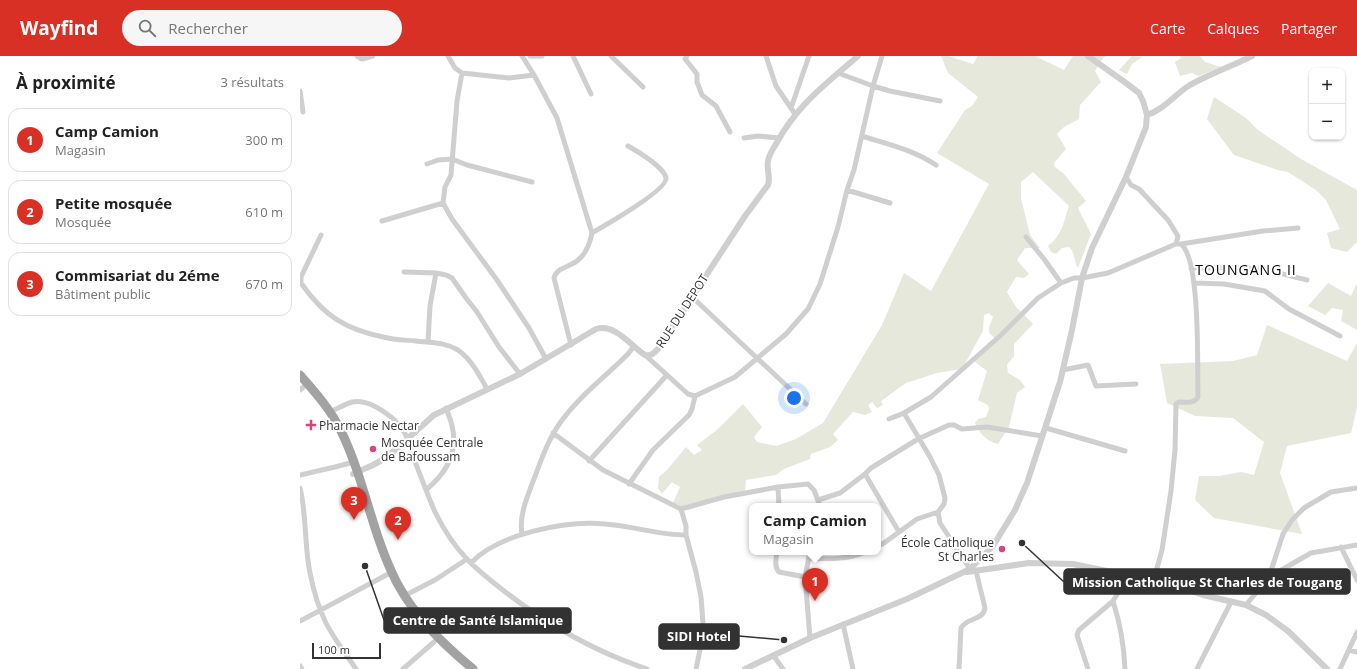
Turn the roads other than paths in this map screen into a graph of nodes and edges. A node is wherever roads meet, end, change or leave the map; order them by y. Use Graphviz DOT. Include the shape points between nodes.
graph roads {
  1 [pos="357,56"];
  2 [pos="373,56"];
  3 [pos="448,56"];
  4 [pos="522,56"];
  5 [pos="530,56"];
  6 [pos="542,56"];
  7 [pos="572,56"];
  8 [pos="611,56"];
  9 [pos="687,56"];
  10 [pos="766,56"];
  11 [pos="809,56"];
  12 [pos="858,56"];
  13 [pos="882,56"];
  14 [pos="1088,56"];
  15 [pos="1252,56"];
  16 [pos="462,73"];
  17 [pos="838,73"];
  18 [pos="534,75"];
  19 [pos="873,86"];
  20 [pos="643,87"];
  21 [pos="300,91"];
  22 [pos="591,94"];
  23 [pos="940,101"];
  24 [pos="791,108"];
  25 [pos="303,112"];
  26 [pos="795,114"];
  27 [pos="1147,115"];
  28 [pos="730,132"];
  29 [pos="862,136"];
  30 [pos="744,138"];
  31 [pos="779,138"];
  32 [pos="628,146"];
  33 [pos="452,159"];
  34 [pos="427,164"];
  35 [pos="936,165"];
  36 [pos="1126,177"];
  37 [pos="532,182"];
  38 [pos="847,190"];
  39 [pos="443,203"];
  40 [pos="890,203"];
  41 [pos="382,220"];
  42 [pos="1298,228"];
  43 [pos="592,233"];
  44 [pos="321,235"];
  45 [pos="1026,237"];
  46 [pos="1179,244"];
  47 [pos="1191,268"];
  48 [pos="404,272"];
  49 [pos="436,273"];
  50 [pos="1082,278"];
  51 [pos="1307,280"];
  52 [pos="1194,283"];
  53 [pos="1062,284"];
  54 [pos="691,296"];
  55 [pos="1340,336"];
  56 [pos="428,342"];
  57 [pos="571,345"];
  58 [pos="634,346"];
  59 [pos="645,355"];
  60 [pos="546,359"];
  61 [pos="758,359"];
  62 [pos="1063,370"];
  63 [pos="520,374"];
  64 [pos="300,375"];
  65 [pos="667,375"];
  66 [pos="1136,384"];
  67 [pos="303,386"];
  68 [pos="487,389"];
  69 [pos="695,396"];
  70 [pos="806,404"];
  71 [pos="446,408"];
  72 [pos="330,412"];
  73 [pos="904,413"];
  74 [pos="889,419"];
  75 [pos="1046,428"];
  76 [pos="553,433"];
  77 [pos="1042,436"];
  78 [pos="408,438"];
  79 [pos="918,439"];
  80 [pos="1125,451"];
  81 [pos="589,461"];
  82 [pos="351,463"];
  83 [pos="355,473"];
  84 [pos="865,474"];
  85 [pos="300,475"];
  86 [pos="629,484"];
  87 [pos="300,488"];
  88 [pos="778,488"];
  89 [pos="1357,488"];
  90 [pos="426,489"];
  91 [pos="818,500"];
  92 [pos="779,503"];
  93 [pos="819,503"];
  94 [pos="681,509"];
  95 [pos="938,512"];
  96 [pos="899,532"];
  97 [pos="522,534"];
  98 [pos="686,535"];
  99 [pos="881,544"];
  100 [pos="1357,545"];
  101 [pos="1341,547"];
  102 [pos="777,555"];
  103 [pos="810,555"];
  104 [pos="856,555"];
  105 [pos="809,558"];
  106 [pos="466,559"];
  107 [pos="471,563"];
  108 [pos="970,571"];
  109 [pos="389,573"];
  110 [pos="1124,574"];
  111 [pos="1269,576"];
  112 [pos="805,577"];
  113 [pos="1154,579"];
  114 [pos="1357,580"];
  115 [pos="404,596"];
  116 [pos="1113,601"];
  117 [pos="1231,602"];
  118 [pos="1246,605"];
  119 [pos="322,610"];
  120 [pos="300,621"];
  121 [pos="843,624"];
  122 [pos="1357,632"];
  123 [pos="810,638"];
  124 [pos="434,642"];
  125 [pos="1349,650"];
  126 [pos="1357,652"];
  127 [pos="773,655"];
  128 [pos="300,666"];
  129 [pos="302,669"];
  130 [pos="356,669"];
  131 [pos="403,669"];
  132 [pos="464,669"];
  133 [pos="473,669"];
  134 [pos="647,669"];
  135 [pos="696,669"];
  136 [pos="746,669"];
  137 [pos="783,669"];
  138 [pos="853,669"];
  139 [pos="959,669"];
  140 [pos="1088,669"];
  141 [pos="1125,669"];
  142 [pos="1197,669"];
  143 [pos="1326,669"];
  144 [pos="1340,669"];
  1 -- 2 [label="street" via="362,59"];
  3 -- 16 [label="street" via="455,68"];
  4 -- 18 [label="street"];
  5 -- 6 [label="street"];
  7 -- 22 [label="street"];
  8 -- 20 [label="street"];
  9 -- 28 [label="street" via="686,60 697,74 702,95 716,106"];
  10 -- 24 [label="street" via="776,86"];
  11 -- 24 [label="street"];
  12 -- 17 [label="street, RUE DU DEPOT"];
  13 -- 19 [label="street"];
  14 -- 27 [label="street" via="1139,93"];
  15 -- 27 [label="street" via="1189,86 1163,107"];
  16 -- 18 [label="street" via="509,78"];
  16 -- 33 [label="street"];
  17 -- 19 [label="street"];
  17 -- 26 [label="street, RUE DU DEPOT"];
  18 -- 43 [label="street" via="557,118"];
  19 -- 23 [label="street"];
  19 -- 29 [label="street"];
  21 -- 25 [label="street"];
  24 -- 26 [label="street"];
  26 -- 31 [label="street, RUE DU DEPOT"];
  27 -- 36 [label="street" via="1146,127"];
  29 -- 35 [label="street" via="926,158"];
  29 -- 38 [label="street"];
  30 -- 31 [label="street"];
  31 -- 54 [label="street, RUE DU DEPOT" via="767,163 768,185 744,216"];
  32 -- 43 [label="street" via="651,161 661,170 666,180 644,201"];
  33 -- 34 [label="street"];
  33 -- 37 [label="street"];
  33 -- 39 [label="street" via="451,175 445,187"];
  36 -- 46 [label="street" via="1131,185 1139,189 1168,220 1178,236"];
  36 -- 50 [label="street" via="1092,248"];
  38 -- 40 [label="street"];
  38 -- 61 [label="street" via="820,284 808,309 786,334"];
  39 -- 41 [label="street"];
  39 -- 60 [label="street" via="497,280"];
  42 -- 46 [label="street"];
  43 -- 57 [label="street" via="582,256 554,275"];
  44 -- 56 [label="street" via="301,277 301,283 325,312 354,330 384,338"];
  45 -- 53 [label="street"];
  46 -- 47 [label="street" via="1185,247"];
  46 -- 50 [label="street" via="1108,273"];
  47 -- 51 [label="street" via="1257,269"];
  47 -- 52 [label="street"];
  48 -- 49 [label="street"];
  49 -- 56 [label="street" via="430,306"];
  49 -- 63 [label="street" via="446,275 456,282"];
  50 -- 53 [label="street" via="1074,278"];
  50 -- 62 [label="street"];
  52 -- 55 [label="street" via="1224,284 1264,291 1289,309"];
  52 -- 113 [label="street" via="1198,397 1193,402 1176,404 1171,491 1162,550"];
  53 -- 73 [label="street" via="1038,298 931,397"];
  54 -- 59 [label="street, RUE DU DEPOT" via="658,349 649,356"];
  54 -- 61 [label="street"];
  56 -- 68 [label="street" via="440,343 459,351 477,371"];
  57 -- 58 [label="street, RUE DU DEPOT" via="596,329 606,327"];
  57 -- 60 [label="street, RUE DU DEPOT"];
  58 -- 59 [label="street, RUE DU DEPOT"];
  58 -- 76 [label="street" via="572,408"];
  59 -- 65 [label="street"];
  60 -- 63 [label="street, RUE DU DEPOT"];
  61 -- 69 [label="street" via="736,377"];
  61 -- 70 [label="street"];
  62 -- 66 [label="street" via="1088,365 1096,386"];
  62 -- 75 [label="street"];
  63 -- 68 [label="street, RUE DU DEPOT"];
  64 -- 67 [label="highway"];
  65 -- 69 [label="street" via="688,394"];
  65 -- 81 [label="street"];
  67 -- 72 [label="highway"];
  67 -- 82 [label="highway" via="335,432"];
  68 -- 71 [label="street, RUE DU DEPOT"];
  69 -- 86 [label="street" via="688,415 653,450"];
  71 -- 78 [label="street, RUE DU DEPOT"];
  71 -- 90 [label="street" via="452,427 452,455 446,469"];
  72 -- 78 [label="street" via="353,402 372,405 398,424"];
  72 -- 82 [label="highway" via="342,432"];
  73 -- 74 [label="street"];
  73 -- 79 [label="street"];
  75 -- 77 [label="street"];
  75 -- 80 [label="street"];
  76 -- 81 [label="street"];
  76 -- 97 [label="street" via="522,515"];
  77 -- 79 [label="street" via="987,427 962,429 949,425"];
  77 -- 108 [label="street" via="1027,483 1015,510 993,546"];
  78 -- 83 [label="street, RUE DU DEPOT" via="386,458"];
  78 -- 90 [label="street"];
  79 -- 84 [label="street"];
  79 -- 95 [label="street" via="939,475 945,498"];
  81 -- 86 [label="street"];
  82 -- 83 [label="highway"];
  82 -- 85 [label="street"];
  83 -- 109 [label="highway" via="376,550"];
  84 -- 91 [label="street" via="840,493"];
  84 -- 96 [label="street"];
  86 -- 94 [label="street"];
  87 -- 119 [label="street" via="310,572"];
  88 -- 91 [label="street" via="808,484"];
  88 -- 92 [label="street"];
  88 -- 94 [label="street" via="724,497"];
  89 -- 111 [label="street" via="1331,492 1304,508 1292,520 1284,534"];
  90 -- 106 [label="street" via="445,531"];
  91 -- 93 [label="street"];
  94 -- 98 [label="street"];
  95 -- 96 [label="street" via="917,519"];
  95 -- 108 [label="street" via="940,523"];
  96 -- 99 [label="street"];
  97 -- 98 [label="street" via="588,522"];
  97 -- 107 [label="street" via="499,543"];
  98 -- 135 [label="street" via="701,597 703,622"];
  100 -- 101 [label="street"];
  101 -- 111 [label="street" via="1311,553"];
  101 -- 114 [label="street"];
  102 -- 112 [label="street" via="776,568 779,572"];
  103 -- 105 [label="street"];
  104 -- 105 [label="street" via="834,559"];
  105 -- 112 [label="street"];
  106 -- 107 [label="street"];
  106 -- 115 [label="street" via="435,580"];
  107 -- 134 [label="street" via="518,602 551,624 624,662"];
  108 -- 110 [label="street" via="1029,563 1072,564"];
  108 -- 121 [label="street" via="901,602"];
  108 -- 139 [label="street" via="985,611 979,617 968,620 961,628"];
  109 -- 115 [label="highway"];
  109 -- 119 [label="street"];
  109 -- 124 [label="highway" via="404,606"];
  110 -- 113 [label="street"];
  110 -- 116 [label="street" via="1121,588"];
  111 -- 118 [label="street"];
  112 -- 123 [label="street"];
  113 -- 117 [label="street"];
  115 -- 133 [label="highway" via="431,631"];
  116 -- 140 [label="street" via="1083,625 1077,635"];
  116 -- 141 [label="street" via="1119,621"];
  117 -- 118 [label="street"];
  117 -- 142 [label="street"];
  118 -- 143 [label="street" via="1266,615 1288,631"];
  119 -- 120 [label="street"];
  119 -- 130 [label="street" via="326,622"];
  121 -- 123 [label="street"];
  121 -- 138 [label="street"];
  122 -- 125 [label="street"];
  123 -- 127 [label="street"];
  124 -- 131 [label="street"];
  124 -- 132 [label="highway"];
  125 -- 126 [label="street"];
  125 -- 144 [label="street"];
  127 -- 136 [label="street"];
  127 -- 137 [label="street"];
  128 -- 129 [label="street"];
}
